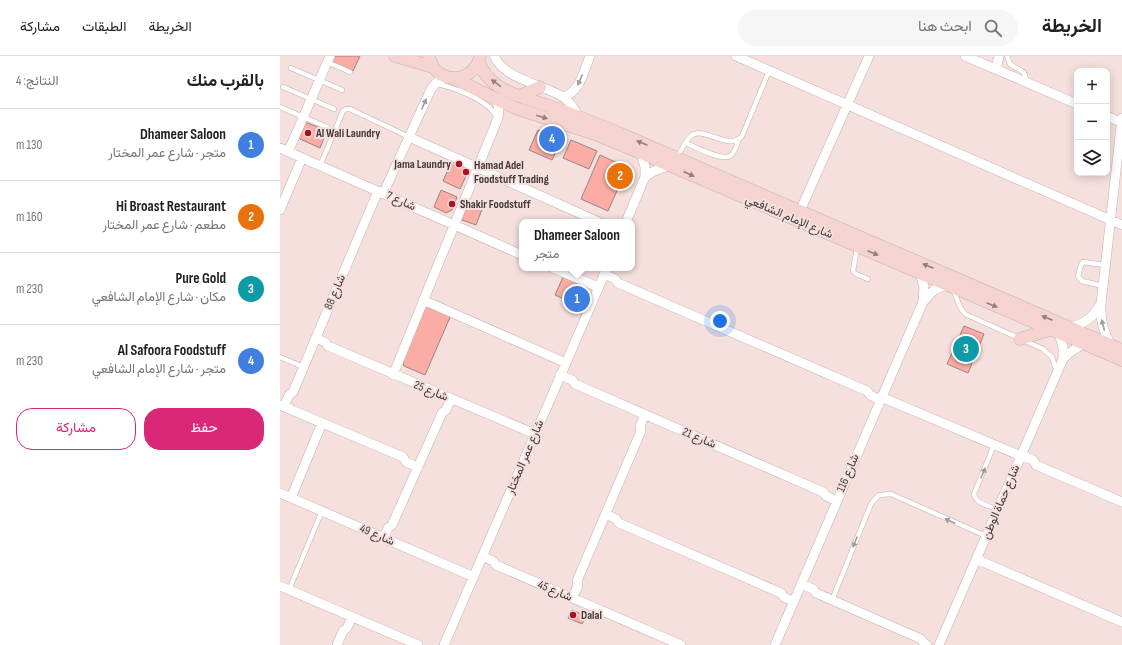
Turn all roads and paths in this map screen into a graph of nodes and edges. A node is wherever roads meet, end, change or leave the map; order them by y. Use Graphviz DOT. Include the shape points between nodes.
graph roads {
  1 [pos="395,56"];
  2 [pos="494,56"];
  3 [pos="590,56"];
  4 [pos="736,56"];
  5 [pos="869,56"];
  6 [pos="965,56"];
  7 [pos="999,56"];
  8 [pos="1007,56"];
  9 [pos="328,59"];
  10 [pos="479,59"];
  11 [pos="431,61"];
  12 [pos="291,68"];
  13 [pos="996,69"];
  14 [pos="769,71"];
  15 [pos="350,72"];
  16 [pos="450,78"];
  17 [pos="319,80"];
  18 [pos="1025,81"];
  19 [pos="435,83"];
  20 [pos="283,87"];
  21 [pos="540,87"];
  22 [pos="342,90"];
  23 [pos="520,96"];
  24 [pos="563,97"];
  25 [pos="496,98"];
  26 [pos="311,99"];
  27 [pos="1074,103"];
  28 [pos="847,105"];
  29 [pos="280,107"];
  30 [pos="515,108"];
  31 [pos="334,109"];
  32 [pos="303,116"];
  33 [pos="579,117"];
  34 [pos="1110,117"];
  35 [pos="498,118"];
  36 [pos="1122,118"];
  37 [pos="1122,123"];
  38 [pos="327,127"];
  39 [pos="409,137"];
  40 [pos="739,139"];
  41 [pos="686,143"];
  42 [pos="284,150"];
  43 [pos="641,153"];
  44 [pos="302,158"];
  45 [pos="673,162"];
  46 [pos="320,166"];
  47 [pos="478,167"];
  48 [pos="646,177"];
  49 [pos="381,193"];
  50 [pos="280,210"];
  51 [pos="800,211"];
  52 [pos="592,219"];
  53 [pos="627,219"];
  54 [pos="1110,220"];
  55 [pos="454,225"];
  56 [pos="1122,225"];
  57 [pos="857,246"];
  58 [pos="519,254"];
  59 [pos="1105,265"];
  60 [pos="570,271"];
  61 [pos="920,273"];
  62 [pos="603,277"];
  63 [pos="868,279"];
  64 [pos="949,286"];
  65 [pos="1103,286"];
  66 [pos="423,300"];
  67 [pos="923,302"];
  68 [pos="1101,304"];
  69 [pos="1060,330"];
  70 [pos="1020,339"];
  71 [pos="315,341"];
  72 [pos="1083,344"];
  73 [pos="1117,347"];
  74 [pos="280,357"];
  75 [pos="1063,359"];
  76 [pos="1122,360"];
  77 [pos="566,363"];
  78 [pos="303,367"];
  79 [pos="1057,373"];
  80 [pos="393,375"];
  81 [pos="559,378"];
  82 [pos="448,397"];
  83 [pos="881,397"];
  84 [pos="285,407"];
  85 [pos="648,416"];
  86 [pos="322,423"];
  87 [pos="535,434"];
  88 [pos="994,445"];
  89 [pos="1020,458"];
  90 [pos="419,464"];
  91 [pos="280,493"];
  92 [pos="291,498"];
  93 [pos="838,498"];
  94 [pos="1122,502"];
  95 [pos="998,510"];
  96 [pos="322,511"];
  97 [pos="604,517"];
  98 [pos="986,536"];
  99 [pos="387,539"];
  100 [pos="976,558"];
  101 [pos="481,559"];
  102 [pos="474,577"];
  103 [pos="280,586"];
  104 [pos="289,590"];
  105 [pos="797,593"];
  106 [pos="569,597"];
  107 [pos="832,600"];
  108 [pos="349,615"];
  109 [pos="1122,622"];
  110 [pos="924,642"];
  111 [pos="939,644"];
  112 [pos="337,645"];
  113 [pos="418,645"];
  114 [pos="444,645"];
  115 [pos="681,645"];
  116 [pos="775,645"];
  1 -- 11 [label="street"];
  2 -- 21 [label="street" via="507,71"];
  3 -- 24 [label="street, one-way" via="576,88 571,94"];
  4 -- 14 [label="street"];
  5 -- 28 [label="street"];
  6 -- 13 [label="street"];
  7 -- 13 [label="street"];
  8 -- 18 [label="lane" via="1010,64 1024,72"];
  9 -- 15 [label="lane"];
  9 -- 17 [label="street"];
  10 -- 16 [label="street" via="475,69 469,74"];
  23 -- 10 [label="street, شارع الإمام الشافعي, one-way" via="492,82"];
  11 -- 16 [label="street, شارع الإمام الشافعي" via="438,73"];
  12 -- 17 [label="lane"];
  13 -- 18 [label="street"];
  14 -- 28 [label="street"];
  14 -- 40 [label="lane"];
  16 -- 19 [label="street"];
  16 -- 25 [label="street, شارع الإمام الشافعي"];
  17 -- 22 [label="lane"];
  17 -- 26 [label="street"];
  18 -- 27 [label="street"];
  19 -- 35 [label="lane" via="483,102"];
  39 -- 19 [label="street, شارع 88, one-way"];
  20 -- 26 [label="lane"];
  21 -- 23 [label="street"];
  21 -- 24 [label="street"];
  23 -- 33 [label="street, شارع الإمام الشافعي"];
  24 -- 33 [label="street"];
  25 -- 30 [label="street, شارع الإمام الشافعي"];
  25 -- 35 [label="street"];
  26 -- 31 [label="lane"];
  26 -- 32 [label="street"];
  28 -- 51 [label="street"];
  28 -- 54 [label="street"];
  29 -- 32 [label="lane"];
  30 -- 35 [label="street" via="507,110"];
  30 -- 43 [label="street, شارع الإمام الشافعي, one-way" via="595,134"];
  32 -- 38 [label="lane"];
  32 -- 42 [label="street"];
  45 -- 33 [label="street, شارع الإمام الشافعي, one-way"];
  34 -- 37 [label="street"];
  35 -- 47 [label="street"];
  36 -- 37 [label="street"];
  37 -- 54 [label="street"];
  39 -- 46 [label="lane" via="346,109"];
  39 -- 47 [label="street"];
  39 -- 49 [label="street, شارع 88"];
  40 -- 41 [label="lane" via="730,141 701,134 692,135"];
  40 -- 41 [label="lane" via="734,153 726,157"];
  41 -- 45 [label="lane"];
  42 -- 44 [label="street, شارع 7"];
  43 -- 45 [label="street, شارع الإمام الشافعي"];
  43 -- 48 [label="street"];
  44 -- 46 [label="street, شارع 7"];
  44 -- 50 [label="street"];
  45 -- 48 [label="street"];
  45 -- 51 [label="street, شارع الإمام الشافعي"];
  45 -- 57 [label="street, شارع الإمام الشافعي, one-way"];
  46 -- 49 [label="street, شارع 7"];
  47 -- 52 [label="street"];
  47 -- 55 [label="street"];
  48 -- 53 [label="street"];
  49 -- 55 [label="street, شارع 7"];
  49 -- 71 [label="street, شارع 88"];
  69 -- 51 [label="street, شارع الإمام الشافعي, one-way"];
  54 -- 56 [label="street"];
  54 -- 59 [label="street"];
  55 -- 58 [label="street, شارع 7"];
  55 -- 66 [label="street"];
  57 -- 61 [label="street, شارع الإمام الشافعي, one-way"];
  57 -- 63 [label="lane" via="853,271"];
  59 -- 65 [label="street"];
  59 -- 65 [label="lane" via="1083,262 1078,276 1082,281"];
  60 -- 62 [label="street"];
  61 -- 64 [label="street, شارع الإمام الشافعي"];
  61 -- 67 [label="street, شارع 116" via="924,286"];
  62 -- 77 [label="street, شارع عمر المختار"];
  62 -- 83 [label="street" via="614,284 618,283 867,391 872,390"];
  64 -- 67 [label="street, شارع 116" via="934,290"];
  64 -- 69 [label="street, شارع الإمام الشافعي, one-way"];
  64 -- 70 [label="lane" via="965,314"];
  65 -- 68 [label="street"];
  66 -- 77 [label="street"];
  66 -- 80 [label="street"];
  67 -- 83 [label="street, شارع 116"];
  68 -- 69 [label="street" via="1088,320"];
  73 -- 68 [label="street, one-way" via="1107,338 1101,321"];
  69 -- 70 [label="street"];
  69 -- 72 [label="street, شارع الإمام الشافعي"];
  69 -- 73 [label="street, شارع الإمام الشافعي"];
  69 -- 75 [label="street, شارع حماة الوطن"];
  70 -- 79 [label="lane" via="1048,353 1055,362"];
  71 -- 78 [label="street, شارع 88"];
  71 -- 80 [label="street, شارع 25" via="325,342 328,346"];
  72 -- 75 [label="street, شارع حماة الوطن"];
  72 -- 76 [label="street, شارع الإمام الشافعي"];
  74 -- 78 [label="lane"];
  75 -- 79 [label="street, شارع حماة الوطن"];
  77 -- 81 [label="street, شارع عمر المختار"];
  78 -- 84 [label="street, شارع 88" via="293,392 294,398"];
  79 -- 89 [label="street, شارع حماة الوطن"];
  80 -- 82 [label="street, شارع 25"];
  81 -- 85 [label="street, شارع 21" via="570,385 575,384"];
  81 -- 87 [label="street, شارع عمر المختار"];
  82 -- 87 [label="street, شارع 25"];
  82 -- 90 [label="street" via="440,408 442,413"];
  83 -- 88 [label="street"];
  83 -- 93 [label="street, شارع 116"];
  84 -- 86 [label="street"];
  85 -- 93 [label="street, شارع 21" via="823,492 828,491"];
  85 -- 97 [label="street" via="645,428 641,431"];
  86 -- 90 [label="street" via="404,458 406,462"];
  86 -- 92 [label="street"];
  87 -- 101 [label="street, شارع عمر المختار"];
  88 -- 89 [label="street"];
  95 -- 88 [label="lane, one-way" via="974,497"];
  89 -- 94 [label="street" via="1031,466 1036,465"];
  89 -- 95 [label="street, شارع حماة الوطن"];
  90 -- 99 [label="street" via="392,525 394,530"];
  91 -- 92 [label="street, شارع 49"];
  92 -- 96 [label="street, شارع 49"];
  93 -- 105 [label="street, شارع 116"];
  95 -- 98 [label="street, شارع حماة الوطن"];
  96 -- 99 [label="street, شارع 49"];
  96 -- 104 [label="lane"];
  97 -- 105 [label="street" via="616,519 619,523 781,593"];
  97 -- 106 [label="street" via="577,581 578,586"];
  98 -- 100 [label="street, شارع حماة الوطن"];
  98 -- 107 [label="lane, one-way" via="891,494 879,495 871,504"];
  99 -- 102 [label="street, شارع 49"];
  100 -- 109 [label="street"];
  100 -- 111 [label="street, شارع حماة الوطن"];
  101 -- 102 [label="street, شارع عمر المختار"];
  101 -- 106 [label="street, شارع 45" via="491,566 496,565"];
  102 -- 114 [label="street, شارع عمر المختار"];
  103 -- 104 [label="street"];
  104 -- 108 [label="street"];
  105 -- 107 [label="street" via="813,589"];
  105 -- 116 [label="street, شارع 116"];
  106 -- 115 [label="street, شارع 45"];
  107 -- 110 [label="street"];
  108 -- 112 [label="street" via="347,628"];
  108 -- 113 [label="street"];
  110 -- 111 [label="street" via="928,638"];
}
